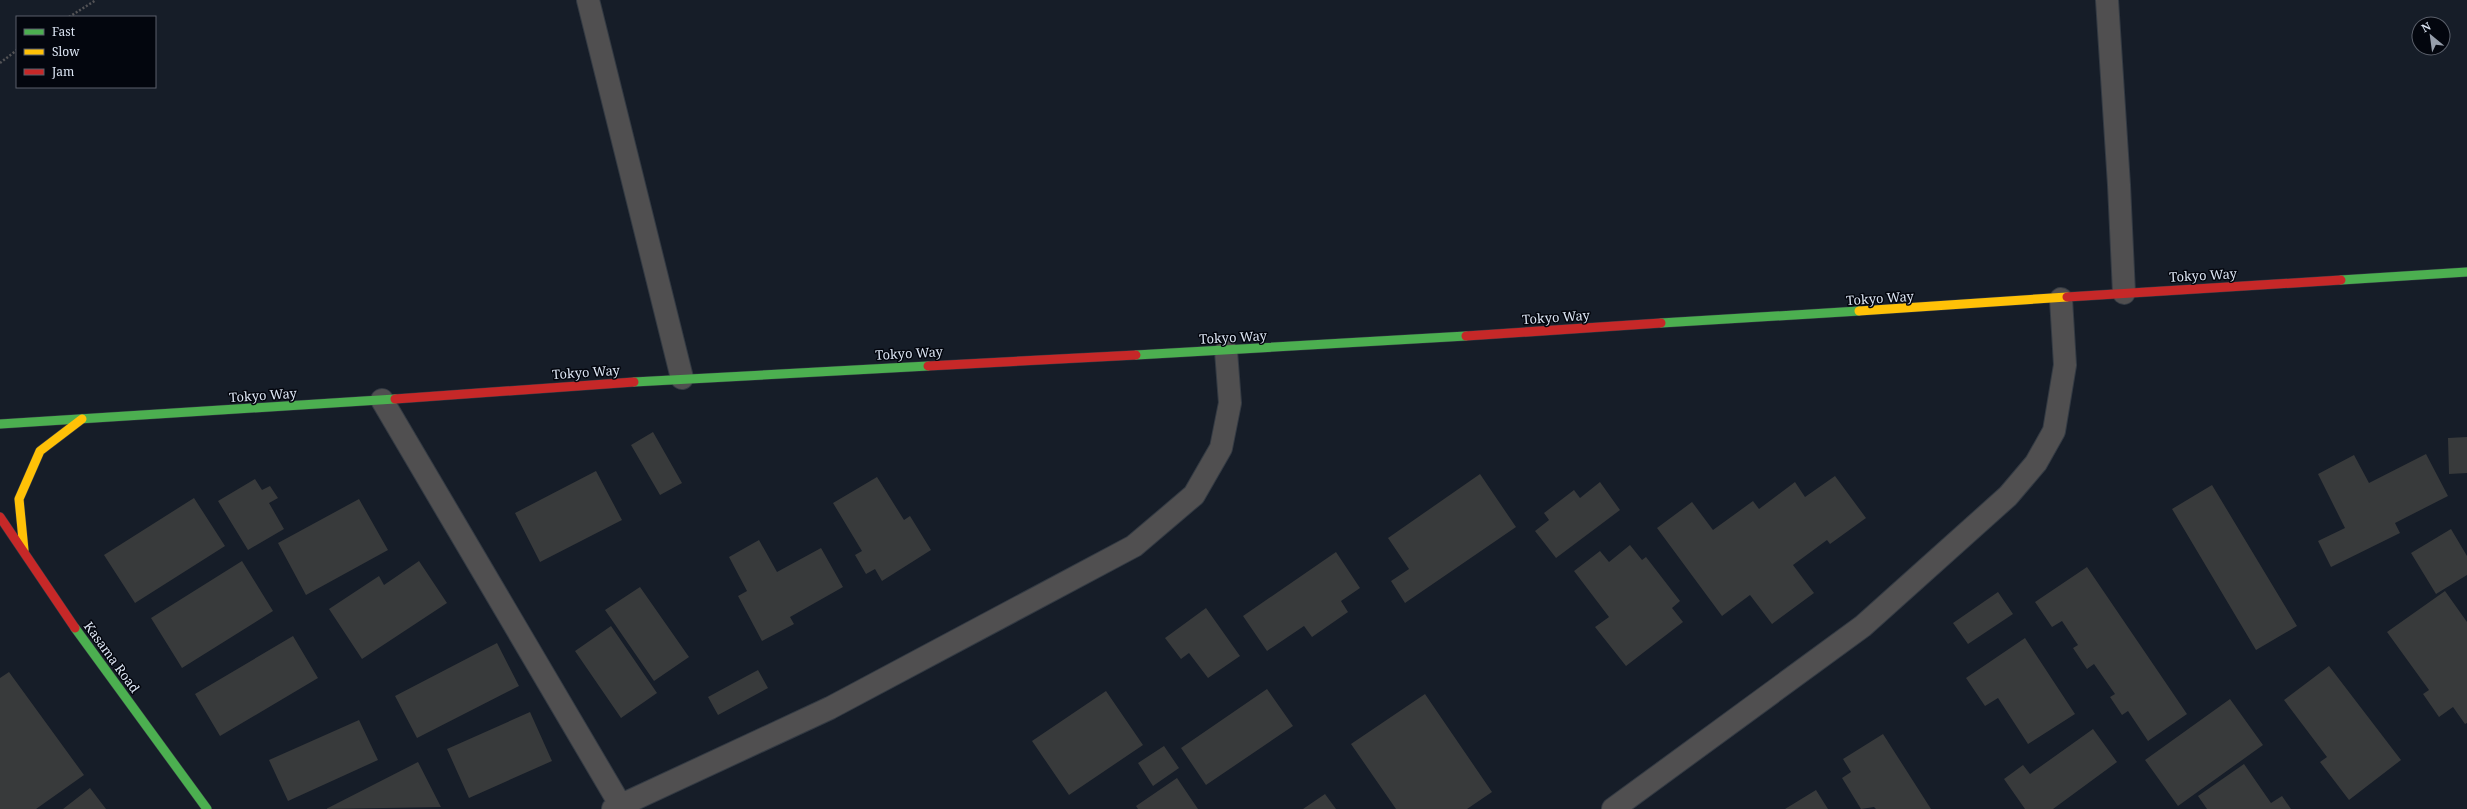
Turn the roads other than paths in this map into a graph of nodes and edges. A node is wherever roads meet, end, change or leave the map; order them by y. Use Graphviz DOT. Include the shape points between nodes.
graph roads {
  1 [pos="588,0"];
  2 [pos="2107,0"];
  3 [pos="2467,272"];
  4 [pos="2124,293"];
  5 [pos="2061,300"];
  6 [pos="1226,350"];
  7 [pos="682,378"];
  8 [pos="382,400"];
  9 [pos="82,419"];
  10 [pos="0,424"];
  11 [pos="0,517"];
  12 [pos="24,553"];
  13 [pos="617,807"];
  14 [pos="207,809"];
  15 [pos="1612,809"];
  1 -- 7 [label="street"];
  2 -- 4 [label="street" via="2120,185"];
  3 -- 4 [label="main road, Tokyo Way"];
  4 -- 5 [label="main road, Tokyo Way"];
  5 -- 6 [label="main road, Tokyo Way"];
  5 -- 15 [label="street" via="2065,365 2054,431 2036,463 2008,496 1863,626"];
  6 -- 7 [label="main road, Tokyo Way"];
  6 -- 13 [label="street" via="1230,403 1221,448 1194,495 1134,546 830,708"];
  7 -- 8 [label="main road, Tokyo Way"];
  8 -- 9 [label="main road, Tokyo Way"];
  8 -- 13 [label="street"];
  9 -- 10 [label="main road, Tokyo Way"];
  9 -- 12 [label="main road" via="40,451 20,500"];
  11 -- 12 [label="main road, Kasama Road"];
  12 -- 14 [label="main road, Kasama Road" via="81,637"];
}
